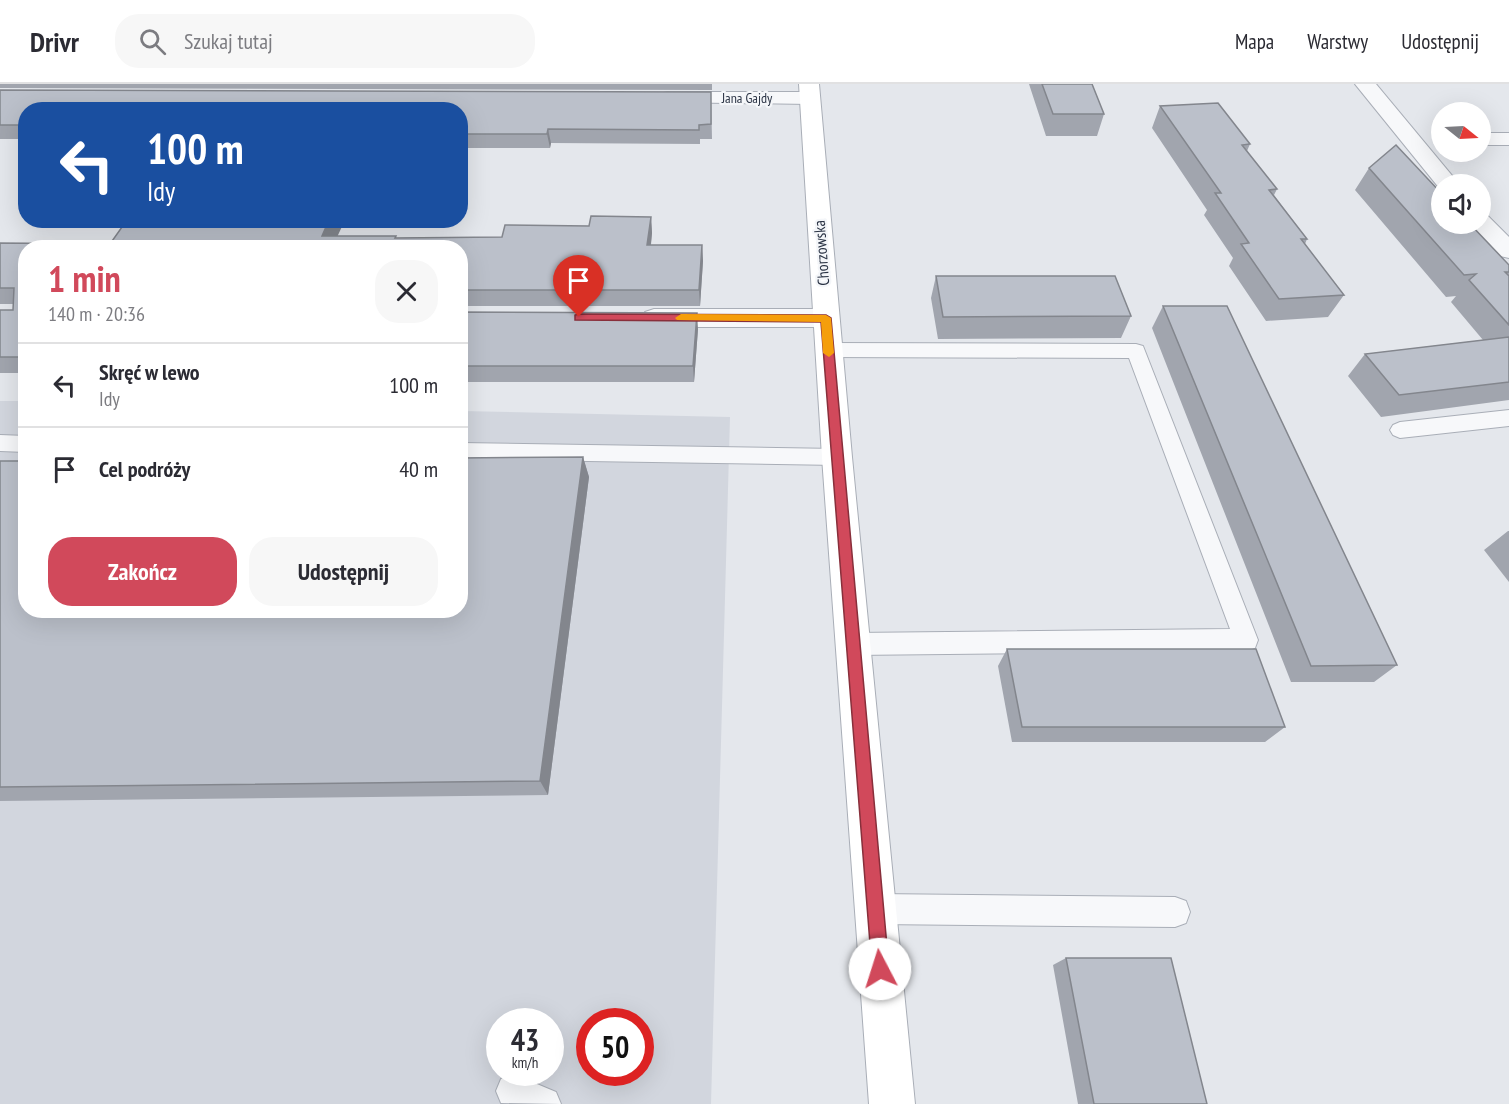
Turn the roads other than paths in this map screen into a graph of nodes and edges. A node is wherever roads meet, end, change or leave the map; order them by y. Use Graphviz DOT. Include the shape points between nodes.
graph roads {
  1 [pos="1365,84"];
  2 [pos="809,91"];
  3 [pos="647,98"];
  4 [pos="1491,139"];
  5 [pos="1509,139"];
  6 [pos="1409,140"];
  7 [pos="1431,140"];
  8 [pos="1439,174"];
  9 [pos="1491,232"];
  10 [pos="1509,250"];
  11 [pos="626,318"];
  12 [pos="827,334"];
  13 [pos="1509,417"];
  14 [pos="1400,430"];
  15 [pos="0,444"];
  16 [pos="18,444"];
  17 [pos="468,451"];
  18 [pos="837,457"];
  19 [pos="853,644"];
  20 [pos="876,909"];
  21 [pos="1175,912"];
  22 [pos="513,1091"];
  23 [pos="544,1104"];
  24 [pos="892,1104"];
  1 -- 6 [label="street"];
  2 -- 3 [label="street, Jana Gajdy"];
  2 -- 12 [label="main road, Chorzowska"];
  4 -- 5 [label="street"];
  6 -- 7 [label="street"];
  6 -- 8 [label="street"];
  9 -- 10 [label="street"];
  11 -- 12 [label="street"];
  12 -- 18 [label="main road, Chorzowska"];
  12 -- 19 [label="lane" via="1136,351 1246,640"];
  13 -- 14 [label="lane"];
  15 -- 16 [label="lane"];
  17 -- 18 [label="lane"];
  18 -- 19 [label="main road, Chorzowska"];
  19 -- 20 [label="main road, Chorzowska"];
  20 -- 21 [label="lane"];
  20 -- 24 [label="main road, Chorzowska"];
  22 -- 23 [label="lane"];
}
